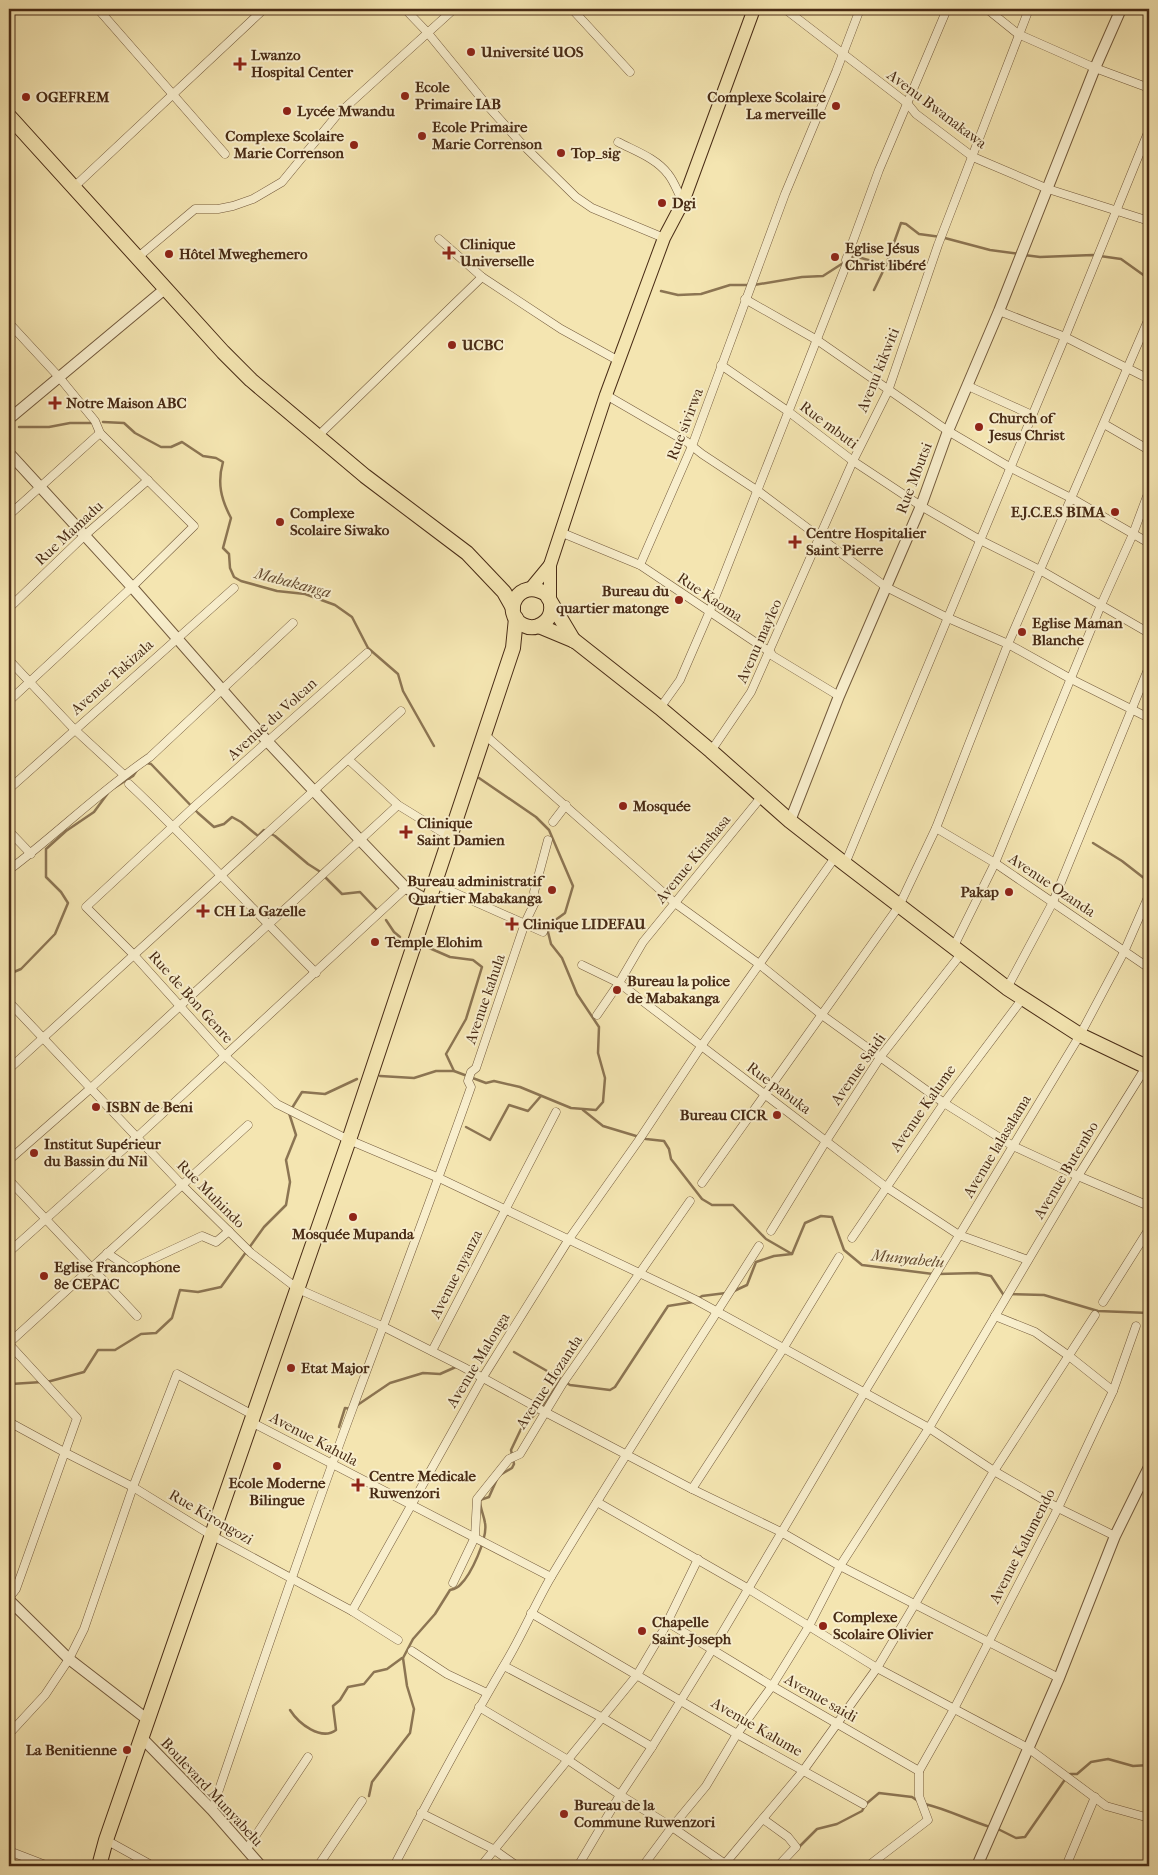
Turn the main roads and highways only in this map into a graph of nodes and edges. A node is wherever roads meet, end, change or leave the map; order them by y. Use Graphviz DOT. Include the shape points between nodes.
graph roads {
  1 [pos="754,9"];
  2 [pos="9,116"];
  3 [pos="550,565"];
  4 [pos="491,577"];
  5 [pos="528,589"];
  6 [pos="551,602"];
  7 [pos="514,613"];
  8 [pos="536,627"];
  9 [pos="574,641"];
  10 [pos="514,648"];
  11 [pos="1148,1067"];
  12 [pos="99,1866"];
  1 -- 3 [label="main road" via="683,202 664,238 606,395"];
  2 -- 4 [label="highway" via="251,380 391,497 467,553"];
  3 -- 5 [label="main road"];
  3 -- 6 [label="main road"];
  4 -- 5 [label="highway" via="508,586"];
  4 -- 7 [label="highway" via="504,592"];
  5 -- 6 [label="highway" via="539,590"];
  5 -- 7 [label="highway" via="514,601"];
  6 -- 8 [label="highway" via="550,616"];
  6 -- 9 [label="highway"];
  7 -- 8 [label="highway" via="520,623"];
  7 -- 10 [label="highway"];
  8 -- 9 [label="highway"];
  8 -- 10 [label="highway"];
  9 -- 11 [label="highway" via="712,751 790,821 957,951 1080,1035"];
  10 -- 12 [label="highway"];
}
